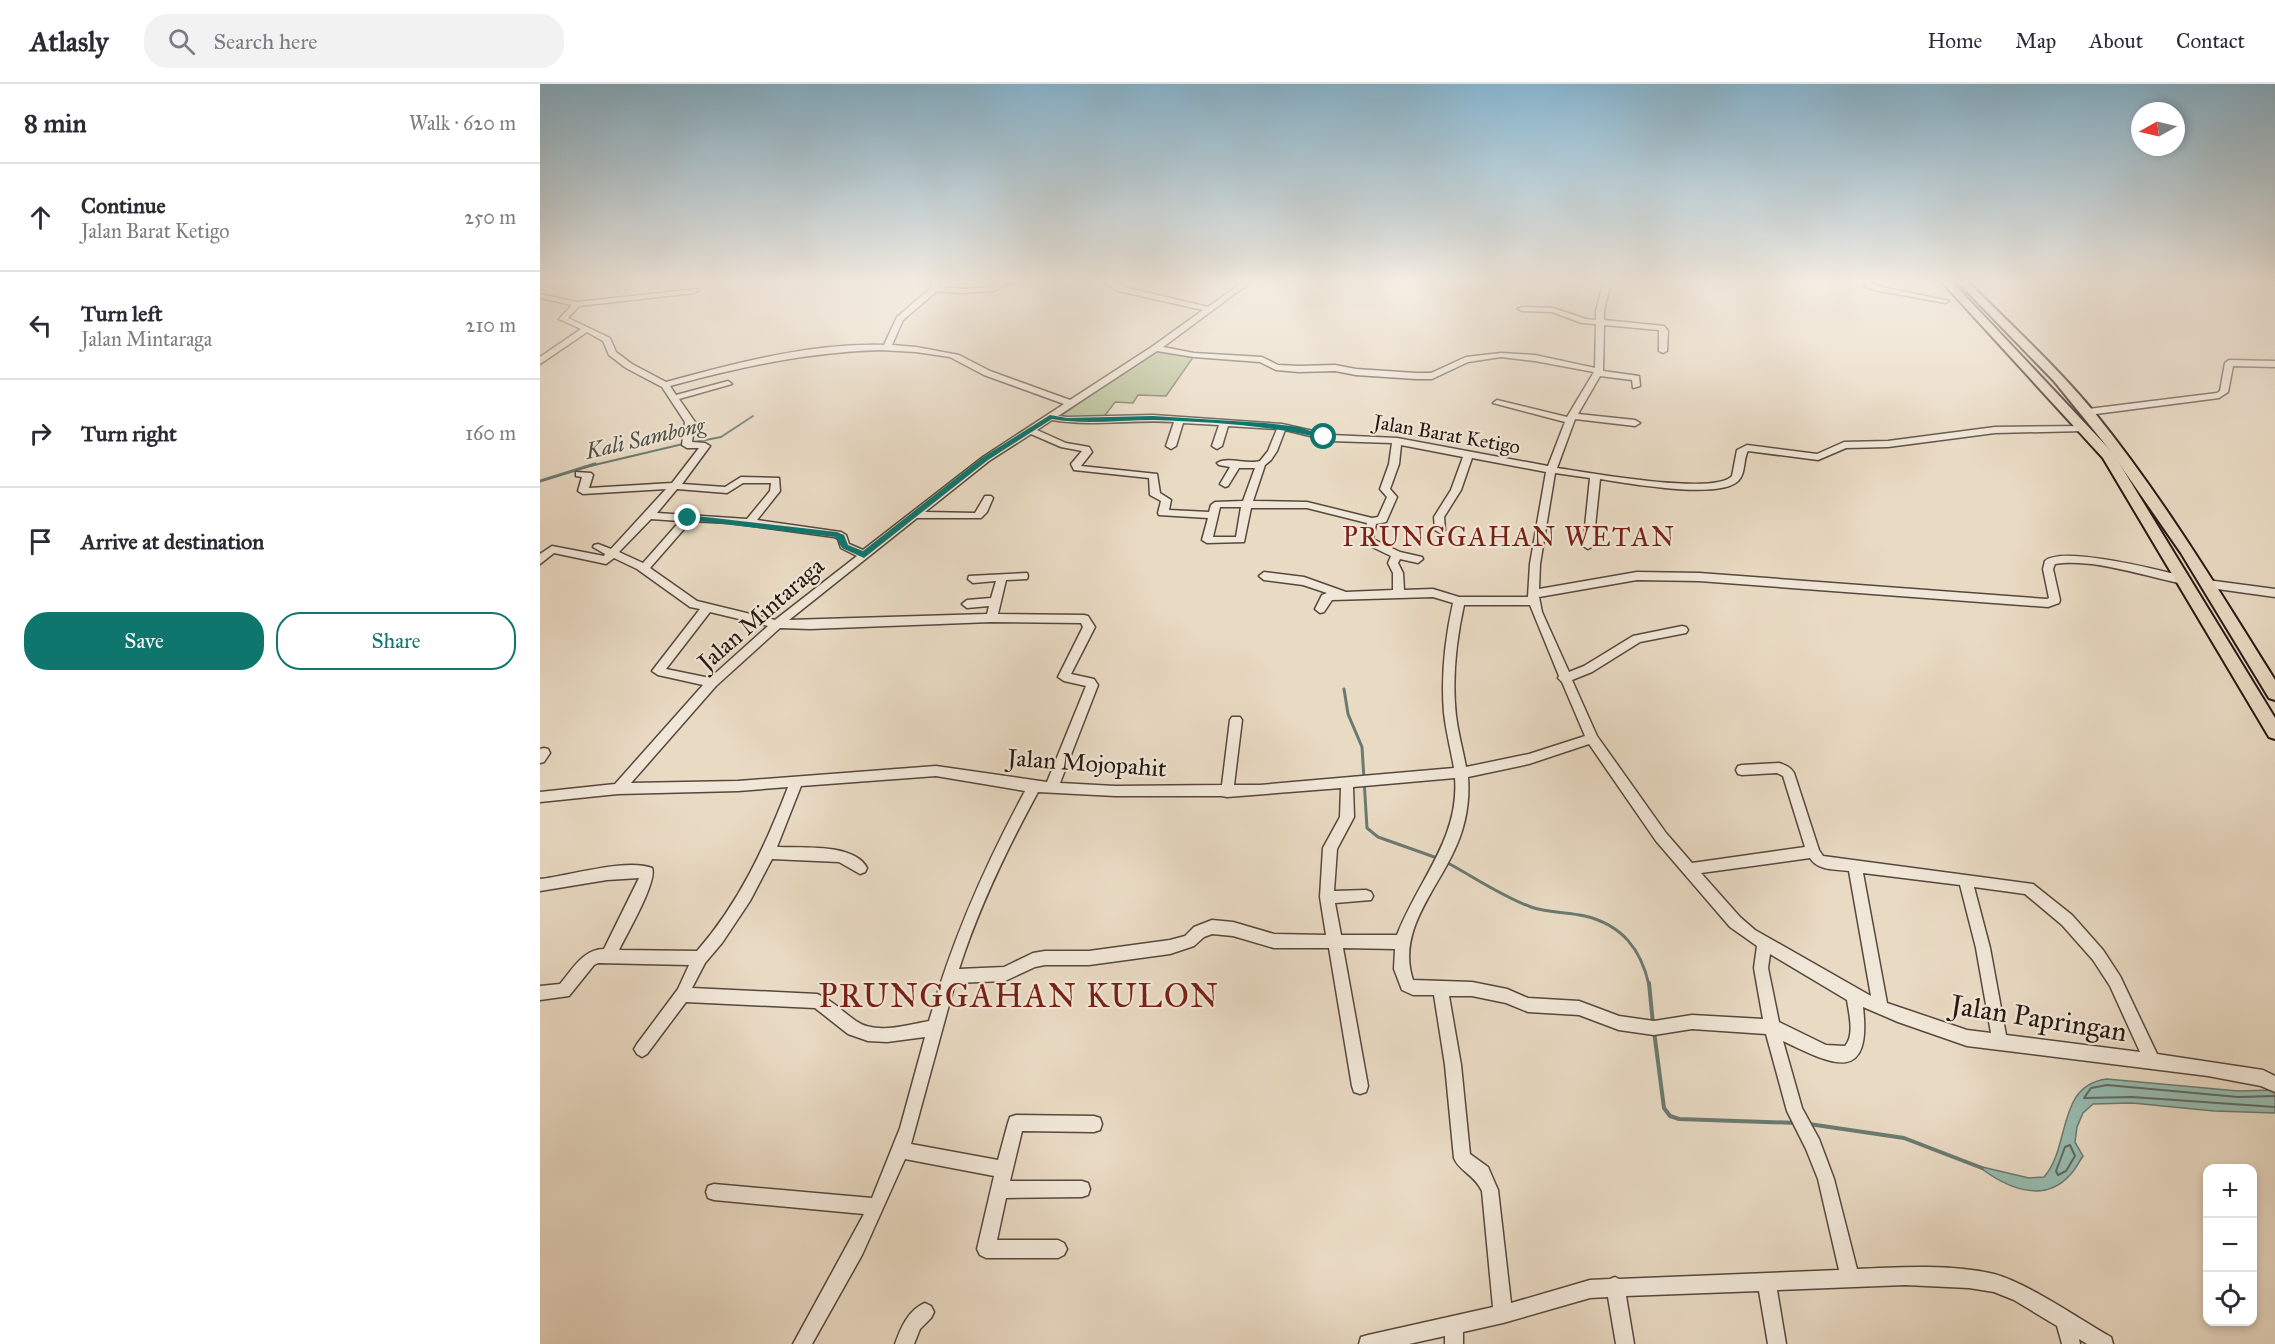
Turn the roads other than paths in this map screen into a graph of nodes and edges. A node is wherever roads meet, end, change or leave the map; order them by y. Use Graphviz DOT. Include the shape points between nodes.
graph roads {
  1 [pos="571,340"];
  2 [pos="607,340"];
  3 [pos="890,340"];
  4 [pos="1167,340"];
  5 [pos="1599,340"];
  6 [pos="1663,340"];
  7 [pos="2003,340"];
  8 [pos="2012,340"];
  9 [pos="2020,340"];
  10 [pos="1156,348"];
  11 [pos="886,349"];
  12 [pos="1662,351"];
  13 [pos="2016,354"];
  14 [pos="540,361"];
  15 [pos="2275,364"];
  16 [pos="2047,367"];
  17 [pos="1598,372"];
  18 [pos="728,384"];
  19 [pos="665,386"];
  20 [pos="1636,386"];
  21 [pos="674,398"];
  22 [pos="1069,403"];
  23 [pos="1497,403"];
  24 [pos="2067,409"];
  25 [pos="2088,412"];
  26 [pos="1050,417"];
  27 [pos="1571,418"];
  28 [pos="1179,421"];
  29 [pos="1224,423"];
  30 [pos="1635,423"];
  31 [pos="1282,427"];
  32 [pos="2084,428"];
  33 [pos="1029,430"];
  34 [pos="1397,441"];
  35 [pos="1172,446"];
  36 [pos="1217,446"];
  37 [pos="1468,456"];
  38 [pos="1222,463"];
  39 [pos="1236,465"];
  40 [pos="1261,466"];
  41 [pos="1551,470"];
  42 [pos="579,474"];
  43 [pos="1595,477"];
  44 [pos="1225,484"];
  45 [pos="674,486"];
  46 [pos="988,498"];
  47 [pos="1247,504"];
  48 [pos="916,514"];
  49 [pos="1212,515"];
  50 [pos="649,516"];
  51 [pos="688,518"];
  52 [pos="1372,521"];
  53 [pos="749,523"];
  54 [pos="1440,530"];
  55 [pos="1588,546"];
  56 [pos="598,547"];
  57 [pos="2184,548"];
  58 [pos="864,555"];
  59 [pos="1397,555"];
  60 [pos="1418,559"];
  61 [pos="540,560"];
  62 [pos="644,568"];
  63 [pos="1023,576"];
  64 [pos="1264,576"];
  65 [pos="1002,577"];
  66 [pos="973,579"];
  67 [pos="2183,580"];
  68 [pos="2207,584"];
  69 [pos="2275,593"];
  70 [pos="1399,594"];
  71 [pos="1349,596"];
  72 [pos="1534,598"];
  73 [pos="1459,601"];
  74 [pos="995,602"];
  75 [pos="967,604"];
  76 [pos="707,608"];
  77 [pos="1320,609"];
  78 [pos="991,618"];
  79 [pos="2209,622"];
  80 [pos="777,624"];
  81 [pos="1682,630"];
  82 [pos="2247,648"];
  83 [pos="1564,678"];
  84 [pos="712,683"];
  85 [pos="2275,694"];
  86 [pos="1236,720"];
  87 [pos="2272,727"];
  88 [pos="1592,738"];
  89 [pos="1742,770"];
  90 [pos="1459,773"];
  91 [pos="1347,781"];
  92 [pos="796,783"];
  93 [pos="1034,787"];
  94 [pos="1052,787"];
  95 [pos="618,789"];
  96 [pos="1227,792"];
  97 [pos="540,797"];
  98 [pos="1813,852"];
  99 [pos="770,853"];
  100 [pos="1855,867"];
  101 [pos="860,868"];
  102 [pos="1690,869"];
  103 [pos="1965,880"];
  104 [pos="540,885"];
  105 [pos="1366,896"];
  106 [pos="1327,897"];
  107 [pos="1334,941"];
  108 [pos="1404,942"];
  109 [pos="1764,944"];
  110 [pos="608,956"];
  111 [pos="700,958"];
  112 [pos="950,976"];
  113 [pos="1440,987"];
  114 [pos="684,992"];
  115 [pos="540,993"];
  116 [pos="1854,996"];
  117 [pos="1880,1007"];
  118 [pos="1772,1027"];
  119 [pos="935,1028"];
  120 [pos="2000,1043"];
  121 [pos="642,1049"];
  122 [pos="2152,1060"];
  123 [pos="2273,1083"];
  124 [pos="1360,1086"];
  125 [pos="1094,1124"];
  126 [pos="900,1150"];
  127 [pos="1004,1169"];
  128 [pos="1082,1189"];
  129 [pos="1000,1190"];
  130 [pos="714,1192"];
  131 [pos="876,1207"];
  132 [pos="1058,1249"];
  133 [pos="1850,1278"];
  134 [pos="1767,1282"];
  135 [pos="1615,1286"];
  136 [pos="925,1312"];
  137 [pos="1503,1314"];
  138 [pos="2064,1320"];
  139 [pos="1454,1325"];
  140 [pos="802,1344"];
  141 [pos="904,1344"];
  142 [pos="1368,1344"];
  143 [pos="1454,1344"];
  144 [pos="1625,1344"];
  145 [pos="1777,1344"];
  146 [pos="2071,1344"];
  147 [pos="2104,1344"];
  1 -- 14 [label="street"];
  2 -- 19 [label="street" via="612,353"];
  3 -- 11 [label="street"];
  4 -- 10 [label="street, Jalan Mintaraga"];
  5 -- 17 [label="street"];
  6 -- 12 [label="street"];
  7 -- 13 [label="highway"];
  8 -- 13 [label="highway" via="2029,358"];
  9 -- 16 [label="highway"];
  10 -- 17 [label="street" via="1262,360 1270,366 1288,368 1416,376 1432,376 1466,360 1501,355 1536,358"];
  10 -- 22 [label="street, Jalan Mintaraga"];
  11 -- 19 [label="street" via="832,350 746,363"];
  11 -- 22 [label="street" via="954,355 986,373"];
  13 -- 24 [label="highway"];
  15 -- 25 [label="street" via="2229,363 2224,392 2219,395"];
  16 -- 24 [label="highway" via="2033,363 2067,402"];
  16 -- 25 [label="highway"];
  17 -- 20 [label="street" via="1636,378"];
  17 -- 27 [label="street"];
  18 -- 21 [label="street"];
  19 -- 21 [label="street"];
  21 -- 45 [label="street" via="690,422 687,443 705,447"];
  22 -- 26 [label="street, Jalan Mintaraga"];
  23 -- 27 [label="street"];
  24 -- 32 [label="highway"];
  25 -- 57 [label="highway"];
  26 -- 28 [label="street, Jalan Barat Ketigo"];
  26 -- 33 [label="street, Jalan Mintaraga"];
  27 -- 30 [label="street"];
  27 -- 41 [label="street"];
  28 -- 29 [label="street, Jalan Barat Ketigo"];
  28 -- 35 [label="street"];
  29 -- 31 [label="street, Jalan Barat Ketigo"];
  29 -- 36 [label="street"];
  31 -- 34 [label="street, Jalan Barat Ketigo" via="1331,438"];
  31 -- 40 [label="street" via="1269,460"];
  32 -- 43 [label="street, Jalan Barat Ketigo" via="1995,430 1888,444 1844,445 1818,457 1747,448 1742,450 1735,479 1708,486 1668,486"];
  32 -- 67 [label="highway" via="2108,456"];
  33 -- 48 [label="street, Jalan Mintaraga"];
  33 -- 49 [label="street" via="1064,445 1086,449 1077,468 1154,476 1155,495 1166,500 1164,513"];
  34 -- 37 [label="street, Jalan Barat Ketigo"];
  34 -- 52 [label="street" via="1385,489 1392,497 1382,520"];
  37 -- 41 [label="street, Jalan Barat Ketigo"];
  37 -- 54 [label="street" via="1456,490 1439,517"];
  38 -- 39 [label="street"];
  39 -- 40 [label="street"];
  39 -- 44 [label="street"];
  40 -- 47 [label="street"];
  41 -- 43 [label="street, Jalan Barat Ketigo"];
  41 -- 72 [label="street" via="1538,542"];
  42 -- 45 [label="street" via="588,475 583,491"];
  43 -- 55 [label="street"];
  45 -- 50 [label="street"];
  45 -- 53 [label="street" via="727,490 740,480 776,480 775,491"];
  46 -- 48 [label="street" via="977,516"];
  47 -- 49 [label="street" via="1218,504"];
  47 -- 49 [label="street" via="1240,540 1206,540"];
  47 -- 52 [label="street" via="1307,505"];
  48 -- 58 [label="street, Jalan Mintaraga"];
  50 -- 51 [label="street"];
  50 -- 61 [label="street" via="606,560 552,549"];
  51 -- 53 [label="street"];
  51 -- 62 [label="street"];
  52 -- 59 [label="street" via="1367,541"];
  53 -- 58 [label="street" via="837,534 845,546"];
  56 -- 62 [label="street"];
  57 -- 68 [label="highway"];
  57 -- 79 [label="highway" via="2182,558 2225,630 2218,630"];
  58 -- 80 [label="street, Jalan Mintaraga"];
  59 -- 60 [label="street"];
  59 -- 70 [label="street" via="1393,563 1398,573"];
  62 -- 76 [label="street" via="684,598"];
  63 -- 65 [label="street"];
  64 -- 71 [label="street" via="1304,581"];
  65 -- 66 [label="street"];
  65 -- 74 [label="street"];
  67 -- 72 [label="street" via="2070,558 2050,561 2048,569 2055,600 2048,603 1699,577 1637,576"];
  67 -- 79 [label="highway"];
  68 -- 69 [label="street"];
  68 -- 82 [label="highway"];
  70 -- 71 [label="street"];
  70 -- 73 [label="street" via="1433,593"];
  71 -- 77 [label="street" via="1327,597"];
  72 -- 73 [label="street"];
  72 -- 83 [label="street, Jalan Papringan"];
  73 -- 90 [label="street" via="1453,624 1450,711"];
  74 -- 75 [label="street"];
  74 -- 78 [label="street"];
  76 -- 80 [label="street"];
  76 -- 84 [label="street" via="658,671"];
  78 -- 80 [label="street"];
  78 -- 94 [label="street" via="1084,619 1088,623 1064,677 1092,685"];
  79 -- 87 [label="highway"];
  80 -- 84 [label="street, Jalan Mintaraga"];
  81 -- 83 [label="street" via="1637,639 1588,669"];
  82 -- 85 [label="highway"];
  82 -- 87 [label="highway" via="2231,639 2270,709"];
  83 -- 88 [label="street, Jalan Papringan"];
  84 -- 95 [label="street, Jalan Mintaraga"];
  86 -- 96 [label="street"];
  88 -- 90 [label="street, Jalan Mojopahit" via="1528,759"];
  88 -- 102 [label="street, Jalan Papringan" via="1643,813"];
  89 -- 98 [label="street" via="1779,768 1788,773"];
  90 -- 91 [label="street, Jalan Mojopahit"];
  90 -- 108 [label="street" via="1461,811 1447,853 1406,926"];
  91 -- 96 [label="street, Jalan Mojopahit"];
  91 -- 106 [label="street" via="1347,817 1330,848"];
  92 -- 93 [label="street, Jalan Mojopahit" via="948,771"];
  92 -- 95 [label="street, Jalan Mojopahit"];
  92 -- 99 [label="street"];
  93 -- 94 [label="street, Jalan Mojopahit"];
  93 -- 112 [label="street" via="988,875"];
  94 -- 96 [label="street, Jalan Mojopahit"];
  95 -- 97 [label="street, Jalan Mojopahit"];
  98 -- 100 [label="street" via="1819,861"];
  98 -- 102 [label="street"];
  99 -- 101 [label="street" via="841,856"];
  99 -- 111 [label="street" via="745,901"];
  100 -- 103 [label="street"];
  100 -- 117 [label="street"];
  102 -- 109 [label="street, Jalan Papringan" via="1742,929"];
  103 -- 120 [label="street" via="1983,948"];
  103 -- 122 [label="street" via="2028,888 2067,920 2115,981"];
  104 -- 110 [label="street" via="570,883 597,875 647,873"];
  105 -- 106 [label="street"];
  106 -- 107 [label="street"];
  107 -- 108 [label="street"];
  107 -- 112 [label="street" via="1274,941 1212,927 1170,947 1089,958 1045,958 1005,974"];
  107 -- 124 [label="street"];
  108 -- 113 [label="street" via="1407,985"];
  109 -- 116 [label="street, Jalan Papringan"];
  109 -- 118 [label="street" via="1761,968"];
  110 -- 111 [label="street"];
  110 -- 115 [label="street" via="589,960 564,991"];
  111 -- 114 [label="street"];
  112 -- 119 [label="street"];
  113 -- 118 [label="street" via="1508,996 1538,1007 1579,1008 1596,1017 1654,1028 1692,1022"];
  113 -- 137 [label="street" via="1462,1158 1482,1173 1490,1190"];
  114 -- 119 [label="street" via="690,996 817,1001 858,1031 872,1034"];
  114 -- 121 [label="street"];
  116 -- 117 [label="street, Jalan Papringan"];
  116 -- 118 [label="street" via="1858,1031 1856,1045 1849,1053 1825,1053"];
  117 -- 120 [label="street, Jalan Papringan" via="1947,1032"];
  118 -- 133 [label="street" via="1795,1111 1826,1179"];
  119 -- 126 [label="street"];
  120 -- 122 [label="street, Jalan Papringan"];
  122 -- 123 [label="street, Jalan Papringan"];
  125 -- 127 [label="street" via="1016,1123"];
  126 -- 127 [label="street"];
  126 -- 131 [label="street"];
  127 -- 129 [label="street"];
  128 -- 129 [label="street"];
  129 -- 132 [label="street" via="986,1249"];
  130 -- 131 [label="street"];
  131 -- 140 [label="street"];
  133 -- 134 [label="street"];
  133 -- 138 [label="street" via="1905,1276 1995,1283"];
  134 -- 135 [label="street"];
  134 -- 145 [label="street"];
  135 -- 137 [label="street"];
  135 -- 144 [label="street"];
  136 -- 141 [label="street" via="914,1323"];
  137 -- 139 [label="street"];
  138 -- 146 [label="street"];
  138 -- 147 [label="street"];
  139 -- 142 [label="street"];
  139 -- 143 [label="street"];
}
